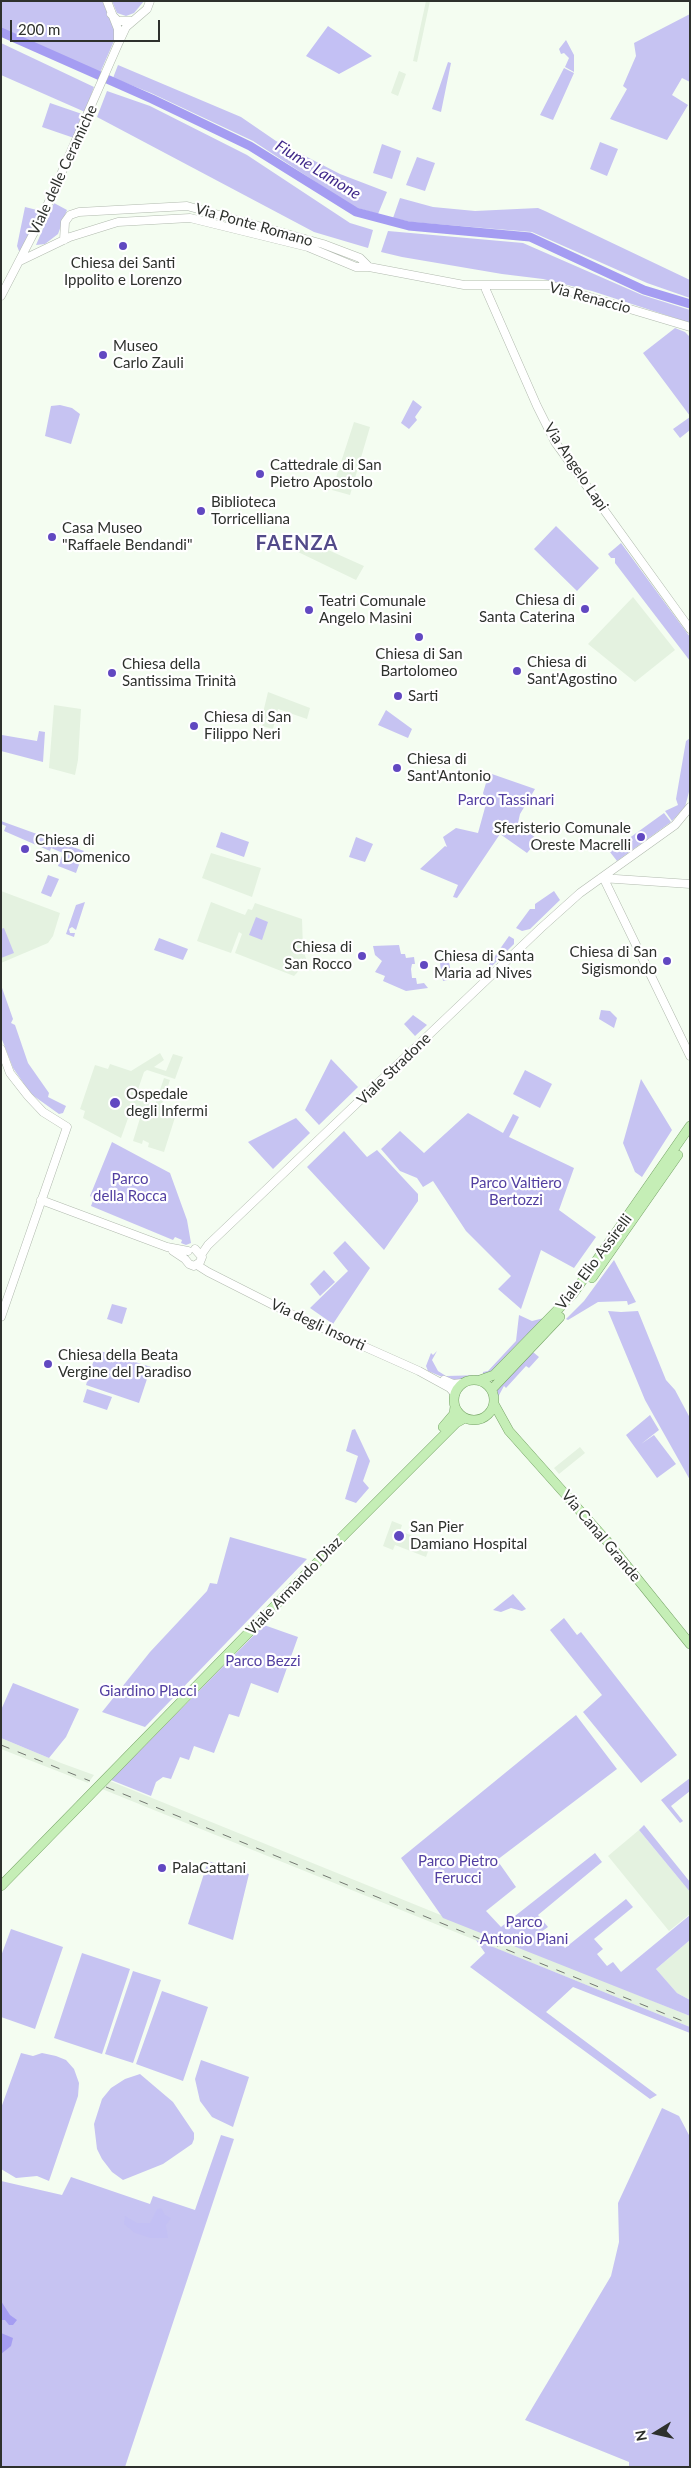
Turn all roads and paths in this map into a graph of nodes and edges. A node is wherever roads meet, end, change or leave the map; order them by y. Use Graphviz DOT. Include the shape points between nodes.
graph roads {
  1 [pos="107,1"];
  2 [pos="150,1"];
  3 [pos="111,14"];
  4 [pos="133,21"];
  5 [pos="118,42"];
  6 [pos="67,239"];
  7 [pos="360,258"];
  8 [pos="20,260"];
  9 [pos="356,267"];
  10 [pos="369,267"];
  11 [pos="485,288"];
  12 [pos="1,296"];
  13 [pos="690,327"];
  14 [pos="690,629"];
  15 [pos="690,807"];
  16 [pos="623,861"];
  17 [pos="602,877"];
  18 [pos="627,878"];
  19 [pos="690,884"];
  20 [pos="1,1049"];
  21 [pos="690,1056"];
  22 [pos="690,1126"];
  23 [pos="690,1137"];
  24 [pos="42,1200"];
  25 [pos="195,1256"];
  26 [pos="2,1315"];
  27 [pos="1,1321"];
  28 [pos="428,1376"];
  29 [pos="480,1380"];
  30 [pos="462,1383"];
  31 [pos="492,1389"];
  32 [pos="455,1394"];
  33 [pos="494,1404"];
  34 [pos="455,1406"];
  35 [pos="487,1416"];
  36 [pos="465,1418"];
  37 [pos="509,1431"];
  38 [pos="345,1531"];
  39 [pos="690,1644"];
  40 [pos="1,1878"];
  41 [pos="1,1886"];
  1 -- 3 [label="street"];
  2 -- 4 [label="street, Viale delle Ceramiche" via="147,9"];
  3 -- 4 [label="street" via="118,21"];
  3 -- 5 [label="street" via="118,29"];
  4 -- 5 [label="street, Viale delle Ceramiche"];
  5 -- 8 [label="street, Viale delle Ceramiche" via="92,107"];
  6 -- 7 [label="street, Via Ponte Romano" via="65,222 78,212 187,206"];
  6 -- 8 [label="street"];
  6 -- 9 [label="street" via="118,222 190,218 308,248"];
  7 -- 9 [label="street"];
  7 -- 10 [label="street, Via Ponte Romano"];
  8 -- 12 [label="street, Viale delle Ceramiche"];
  9 -- 10 [label="street, Via Renaccio"];
  10 -- 11 [label="street, Via Renaccio"];
  11 -- 13 [label="street, Via Renaccio" via="549,285"];
  11 -- 14 [label="street, Via Angelo Lapi" via="555,442"];
  15 -- 16 [label="street" via="675,825"];
  16 -- 17 [label="street"];
  16 -- 18 [label="street"];
  17 -- 18 [label="street"];
  17 -- 21 [label="street"];
  17 -- 25 [label="street, Viale Stradone" via="589,883"];
  18 -- 19 [label="street"];
  20 -- 24 [label="street" via="10,1074 28,1096 42,1112 67,1127"];
  22 -- 29 [label="main road, Viale Elio Assirelli" via="573,1294 494,1375"];
  23 -- 31 [label="main road, Viale Elio Assirelli" via="596,1273 551,1327"];
  24 -- 25 [label="street"];
  24 -- 26 [label="street"];
  25 -- 28 [label="street, Via degli Insorti" via="208,1272"];
  26 -- 27 [label="street"];
  28 -- 30 [label="street, Via degli Insorti" via="453,1384"];
  28 -- 32 [label="street, Via degli Insorti"];
  29 -- 30 [label="main road"];
  29 -- 31 [label="main road"];
  30 -- 32 [label="main road"];
  31 -- 33 [label="main road"];
  32 -- 34 [label="main road"];
  33 -- 35 [label="main road"];
  33 -- 37 [label="main road, Via Canal Grande"];
  34 -- 36 [label="main road"];
  34 -- 38 [label="main road, Viale Armando Diaz" via="450,1420"];
  35 -- 36 [label="main road" via="478,1420"];
  35 -- 37 [label="main road, Via Canal Grande" via="494,1417"];
  36 -- 38 [label="main road, Viale Armando Diaz" via="456,1423"];
  37 -- 39 [label="main road, Via Canal Grande" via="611,1546"];
  38 -- 40 [label="main road, Viale Armando Diaz"];
  38 -- 41 [label="main road, Viale Armando Diaz"];
}
